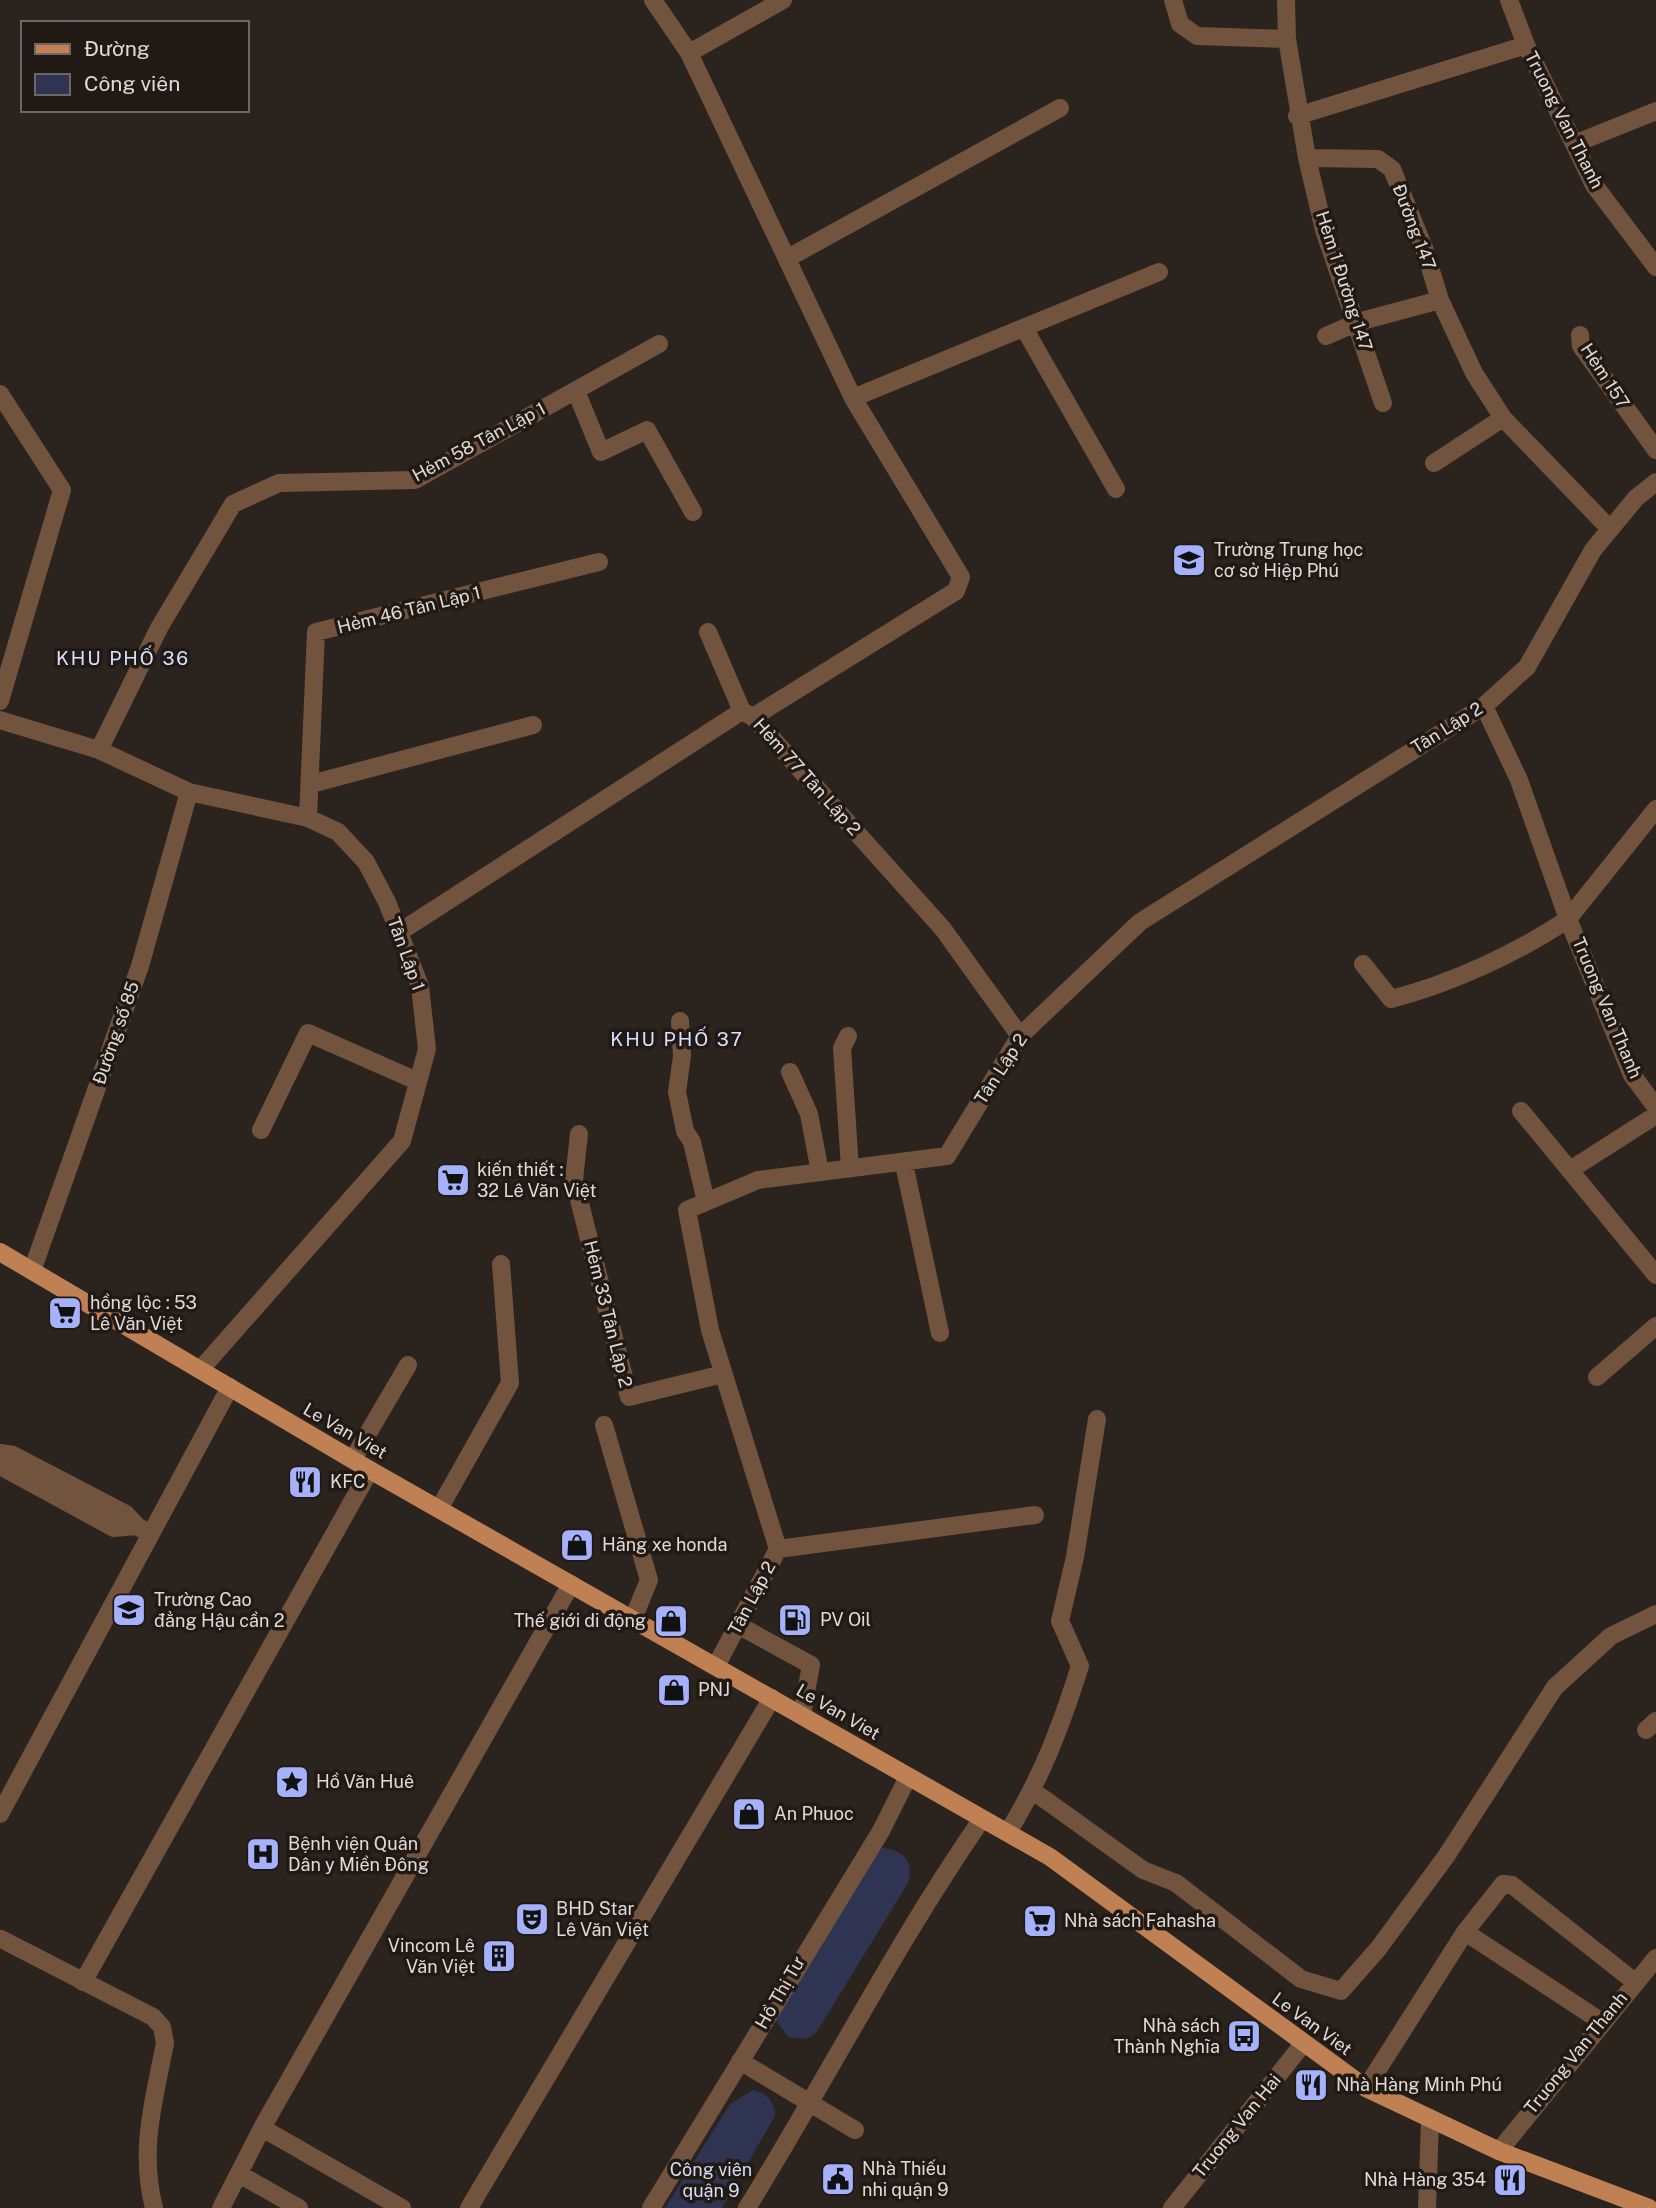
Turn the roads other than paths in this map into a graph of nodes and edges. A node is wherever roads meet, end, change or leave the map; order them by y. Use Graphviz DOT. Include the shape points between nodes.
graph roads {
  1 [pos="653,0"];
  2 [pos="783,0"];
  3 [pos="1173,0"];
  4 [pos="1286,0"];
  5 [pos="1510,0"];
  6 [pos="1287,39"];
  7 [pos="1526,45"];
  8 [pos="688,53"];
  9 [pos="1060,108"];
  10 [pos="1656,111"];
  11 [pos="1297,116"];
  12 [pos="1574,144"];
  13 [pos="1307,158"];
  14 [pos="788,258"];
  15 [pos="1656,267"];
  16 [pos="1159,272"];
  17 [pos="1440,300"];
  18 [pos="1358,322"];
  19 [pos="1024,328"];
  20 [pos="1580,335"];
  21 [pos="1326,336"];
  22 [pos="659,344"];
  23 [pos="576,391"];
  24 [pos="0,394"];
  25 [pos="853,398"];
  26 [pos="1383,404"];
  27 [pos="1503,418"];
  28 [pos="1656,450"];
  29 [pos="1434,463"];
  30 [pos="1656,482"];
  31 [pos="1116,489"];
  32 [pos="693,512"];
  33 [pos="1609,528"];
  34 [pos="599,562"];
  35 [pos="708,632"];
  36 [pos="0,701"];
  37 [pos="1484,706"];
  38 [pos="747,714"];
  39 [pos="0,720"];
  40 [pos="533,725"];
  41 [pos="99,750"];
  42 [pos="311,784"];
  43 [pos="189,792"];
  44 [pos="1656,809"];
  45 [pos="309,818"];
  46 [pos="1568,919"];
  47 [pos="398,933"];
  48 [pos="1363,964"];
  49 [pos="680,1021"];
  50 [pos="848,1036"];
  51 [pos="1020,1036"];
  52 [pos="790,1072"];
  53 [pos="417,1082"];
  54 [pos="1656,1107"];
  55 [pos="1521,1111"];
  56 [pos="1656,1115"];
  57 [pos="261,1130"];
  58 [pos="579,1134"];
  59 [pos="904,1164"];
  60 [pos="850,1168"];
  61 [pos="1570,1170"];
  62 [pos="820,1172"];
  63 [pos="706,1202"];
  64 [pos="0,1252"];
  65 [pos="501,1264"];
  66 [pos="32,1271"];
  67 [pos="1656,1275"];
  68 [pos="1656,1326"];
  69 [pos="940,1333"];
  70 [pos="408,1364"];
  71 [pos="200,1370"];
  72 [pos="723,1374"];
  73 [pos="1597,1377"];
  74 [pos="230,1387"];
  75 [pos="1097,1419"];
  76 [pos="604,1425"];
  77 [pos="0,1453"];
  78 [pos="352,1460"];
  79 [pos="0,1466"];
  80 [pos="370,1470"];
  81 [pos="439,1509"];
  82 [pos="1035,1515"];
  83 [pos="144,1530"];
  84 [pos="778,1549"];
  85 [pos="571,1584"];
  86 [pos="1656,1614"];
  87 [pos="633,1619"];
  88 [pos="738,1625"];
  89 [pos="716,1666"];
  90 [pos="772,1698"];
  91 [pos="802,1715"];
  92 [pos="908,1777"];
  93 [pos="1034,1791"];
  94 [pos="0,1814"];
  95 [pos="982,1819"];
  96 [pos="1008,1832"];
  97 [pos="1465,1932"];
  98 [pos="1,1938"];
  99 [pos="1656,1958"];
  100 [pos="83,1982"];
  101 [pos="1635,1982"];
  102 [pos="1602,2022"];
  103 [pos="1303,2044"];
  104 [pos="740,2061"];
  105 [pos="1366,2088"];
  106 [pos="811,2104"];
  107 [pos="1430,2121"];
  108 [pos="262,2128"];
  109 [pos="855,2130"];
  110 [pos="1499,2151"];
  111 [pos="239,2174"];
  112 [pos="154,2208"];
  113 [pos="221,2208"];
  114 [pos="299,2208"];
  115 [pos="402,2208"];
  116 [pos="469,2208"];
  117 [pos="651,2208"];
  118 [pos="747,2208"];
  119 [pos="1172,2208"];
  120 [pos="1427,2208"];
  121 [pos="1649,2208"];
  1 -- 8 [label="street"];
  2 -- 8 [label="street"];
  3 -- 6 [label="street" via="1180,24 1197,36"];
  4 -- 6 [label="street"];
  5 -- 7 [label="street, Truong Van Thanh"];
  6 -- 11 [label="street"];
  7 -- 11 [label="street"];
  7 -- 12 [label="street, Truong Van Thanh"];
  8 -- 14 [label="street"];
  9 -- 14 [label="street"];
  10 -- 12 [label="street"];
  11 -- 13 [label="street"];
  12 -- 15 [label="street, Truong Van Thanh" via="1594,185"];
  13 -- 17 [label="street, Đường 147" via="1378,159 1392,169"];
  13 -- 18 [label="street, Hẻm 1 Đường 147" via="1324,230"];
  14 -- 25 [label="street"];
  16 -- 19 [label="street"];
  17 -- 18 [label="street"];
  17 -- 27 [label="street, Đường 147" via="1474,373"];
  18 -- 21 [label="street"];
  18 -- 26 [label="street, Hẻm 1 Đường 147"];
  19 -- 25 [label="street"];
  19 -- 31 [label="street"];
  20 -- 28 [label="street, Hẻm 157" via="1581,346"];
  22 -- 23 [label="street, Hẻm 58 Tân Lập 1"];
  23 -- 32 [label="street" via="601,452 647,430"];
  23 -- 41 [label="street, Hẻm 58 Tân Lập 1" via="415,480 279,483 233,504 159,628"];
  24 -- 36 [label="street" via="62,490"];
  25 -- 38 [label="street" via="961,578 960,586"];
  27 -- 29 [label="street"];
  27 -- 33 [label="street, Đường 147"];
  30 -- 33 [label="street, Tân Lập 2"];
  33 -- 37 [label="street, Tân Lập 2" via="1527,667"];
  34 -- 42 [label="street, Hẻm 46 Tân Lập 1" via="316,632"];
  35 -- 38 [label="street"];
  37 -- 46 [label="street" via="1518,780"];
  37 -- 51 [label="street, Tân Lập 2" via="1140,922"];
  38 -- 47 [label="street, Hẻm 77 Tân Lập 2"];
  38 -- 51 [label="street, Hẻm 77 Tân Lập 2" via="943,929"];
  39 -- 41 [label="street, Tân Lập 1"];
  40 -- 42 [label="street"];
  41 -- 43 [label="street, Tân Lập 1"];
  42 -- 45 [label="street, Hẻm 46 Tân Lập 1"];
  43 -- 45 [label="street, Tân Lập 1"];
  43 -- 66 [label="street, Đường số 85" via="140,966"];
  44 -- 46 [label="street, Truong Van Thanh"];
  45 -- 47 [label="street, Tân Lập 1" via="338,832 366,862"];
  46 -- 48 [label="street" via="1528,943 1422,991 1391,999"];
  46 -- 54 [label="street, Truong Van Thanh" via="1632,1075"];
  47 -- 53 [label="street, Tân Lập 1" via="419,986 425,1020 427,1049"];
  49 -- 63 [label="street" via="677,1092"];
  50 -- 60 [label="street" via="842,1048"];
  51 -- 59 [label="street, Tân Lập 2" via="947,1156"];
  52 -- 62 [label="street" via="808,1114"];
  53 -- 57 [label="street" via="308,1033"];
  53 -- 71 [label="street, Tân Lập 1" via="402,1140"];
  55 -- 61 [label="street"];
  56 -- 61 [label="street"];
  58 -- 72 [label="street, Hẻm 33 Tân Lập 2" via="574,1180 629,1398"];
  59 -- 60 [label="street, Tân Lập 2"];
  59 -- 69 [label="street"];
  60 -- 62 [label="street, Tân Lập 2"];
  61 -- 67 [label="street"];
  62 -- 63 [label="street, Tân Lập 2" via="758,1180"];
  63 -- 72 [label="street, Tân Lập 2" via="687,1210"];
  64 -- 66 [label="main road, Le Van Viet"];
  65 -- 81 [label="street" via="510,1383"];
  66 -- 71 [label="main road, Le Van Viet"];
  68 -- 73 [label="street"];
  70 -- 78 [label="street"];
  71 -- 74 [label="main road, Le Van Viet"];
  72 -- 84 [label="street, Tân Lập 2"];
  74 -- 78 [label="main road, Le Van Viet"];
  74 -- 83 [label="street"];
  75 -- 93 [label="street" via="1060,1621 1080,1666 1058,1736"];
  76 -- 87 [label="street" via="649,1580"];
  77 -- 83 [label="street" via="13,1455 118,1509"];
  78 -- 80 [label="main road, Le Van Viet"];
  79 -- 83 [label="street" via="114,1528"];
  80 -- 81 [label="main road, Le Van Viet"];
  80 -- 100 [label="street"];
  81 -- 85 [label="main road, Le Van Viet"];
  82 -- 84 [label="street"];
  83 -- 94 [label="street"];
  84 -- 88 [label="street, Tân Lập 2"];
  85 -- 87 [label="main road, Le Van Viet"];
  85 -- 108 [label="street"];
  86 -- 93 [label="street" via="1611,1636 1555,1687 1447,1855 1341,1991 1301,1979 1176,1883 1143,1870"];
  87 -- 89 [label="main road, Le Van Viet"];
  88 -- 89 [label="street, Tân Lập 2"];
  88 -- 91 [label="street" via="811,1665"];
  89 -- 90 [label="main road, Le Van Viet"];
  90 -- 91 [label="main road, Le Van Viet"];
  90 -- 116 [label="street"];
  91 -- 92 [label="main road, Le Van Viet"];
  92 -- 95 [label="main road, Le Van Viet"];
  92 -- 104 [label="street, Hồ Thị Tư" via="881,1830"];
  93 -- 96 [label="street"];
  95 -- 96 [label="main road, Le Van Viet"];
  95 -- 106 [label="street" via="947,1869"];
  96 -- 103 [label="main road, Le Van Viet" via="1050,1857"];
  97 -- 101 [label="street" via="1508,1883"];
  97 -- 102 [label="street"];
  97 -- 105 [label="street"];
  98 -- 100 [label="street"];
  99 -- 101 [label="street, Truong Van Thanh"];
  100 -- 112 [label="street" via="153,2017 165,2034 146,2148"];
  101 -- 102 [label="street, Truong Van Thanh"];
  102 -- 110 [label="street, Truong Van Thanh"];
  103 -- 105 [label="main road, Le Van Viet"];
  103 -- 119 [label="street, Truong Van Hai"];
  104 -- 106 [label="street"];
  104 -- 117 [label="street, Hồ Thị Tư"];
  105 -- 107 [label="main road, Le Van Viet"];
  106 -- 109 [label="street"];
  106 -- 118 [label="street"];
  107 -- 110 [label="main road, Le Van Viet"];
  107 -- 120 [label="street"];
  108 -- 111 [label="street"];
  108 -- 115 [label="street"];
  110 -- 121 [label="main road, Le Van Viet"];
  111 -- 113 [label="street"];
  111 -- 114 [label="street"];
}
